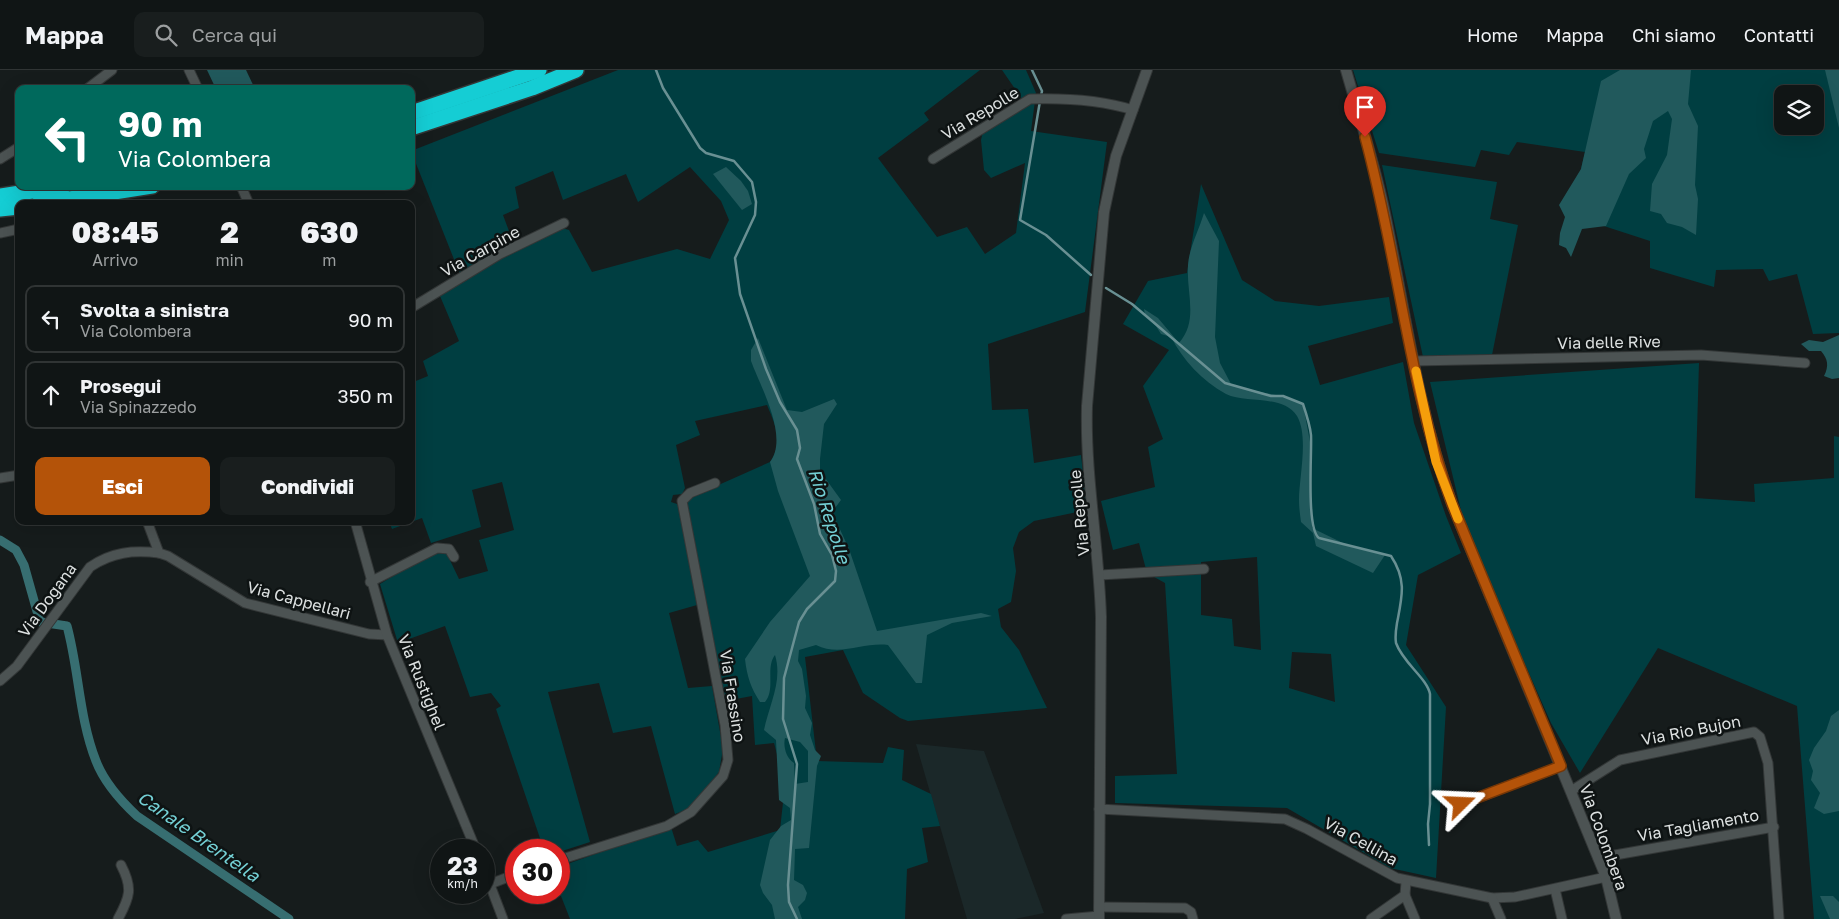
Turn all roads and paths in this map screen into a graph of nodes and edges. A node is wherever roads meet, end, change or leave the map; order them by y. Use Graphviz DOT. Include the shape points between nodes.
graph roads {
  1 [pos="112,70"];
  2 [pos="189,70"];
  3 [pos="539,70"];
  4 [pos="576,70"];
  5 [pos="1141,70"];
  6 [pos="1147,70"];
  7 [pos="1346,70"];
  8 [pos="91,85"];
  9 [pos="196,85"];
  10 [pos="1143,86"];
  11 [pos="1133,110"];
  12 [pos="415,112"];
  13 [pos="415,127"];
  14 [pos="15,150"];
  15 [pos="0,159"];
  16 [pos="933,159"];
  17 [pos="38,190"];
  18 [pos="127,190"];
  19 [pos="0,196"];
  20 [pos="63,200"];
  21 [pos="15,207"];
  22 [pos="0,209"];
  23 [pos="564,223"];
  24 [pos="15,230"];
  25 [pos="0,232"];
  26 [pos="415,306"];
  27 [pos="1414,361"];
  28 [pos="1805,363"];
  29 [pos="15,476"];
  30 [pos="0,478"];
  31 [pos="715,483"];
  32 [pos="148,525"];
  33 [pos="356,525"];
  34 [pos="159,553"];
  35 [pos="454,557"];
  36 [pos="1204,569"];
  37 [pos="1100,575"];
  38 [pos="370,582"];
  39 [pos="387,635"];
  40 [pos="0,681"];
  41 [pos="1561,766"];
  42 [pos="1571,791"];
  43 [pos="1461,804"];
  44 [pos="1099,809"];
  45 [pos="1774,827"];
  46 [pos="471,839"];
  47 [pos="570,857"];
  48 [pos="1598,858"];
  49 [pos="121,865"];
  50 [pos="1606,878"];
  51 [pos="1406,882"];
  52 [pos="1555,889"];
  53 [pos="1405,895"];
  54 [pos="495,897"];
  55 [pos="1492,898"];
  56 [pos="1099,914"];
  57 [pos="118,919"];
  58 [pos="503,919"];
  59 [pos="1066,919"];
  60 [pos="1193,919"];
  61 [pos="1371,919"];
  62 [pos="1415,919"];
  63 [pos="1501,919"];
  64 [pos="1562,919"];
  65 [pos="1616,919"];
  66 [pos="1779,919"];
  1 -- 8 [label="street"];
  2 -- 9 [label="street"];
  3 -- 12 [label="highway"];
  4 -- 13 [label="highway"];
  5 -- 10 [label="street, Via Repolle"];
  6 -- 10 [label="street, Via Repolle"];
  7 -- 27 [label="street, Via Colombera" via="1384,209"];
  10 -- 11 [label="street, Via Repolle"];
  11 -- 16 [label="street, Via Repolle" via="1118,105 1030,99"];
  11 -- 37 [label="street, Via Repolle" via="1116,156 1104,212 1087,406 1086,436"];
  14 -- 15 [label="street"];
  17 -- 19 [label="highway"];
  18 -- 20 [label="highway"];
  21 -- 22 [label="highway"];
  23 -- 26 [label="street, Via Carpine" via="500,254"];
  24 -- 25 [label="street"];
  27 -- 28 [label="street, Via delle Rive" via="1701,355"];
  27 -- 41 [label="street, Via Colombera" via="1436,462"];
  29 -- 30 [label="street"];
  31 -- 47 [label="street, Via Frassino" via="690,493 682,501 725,725 728,760 723,776 691,812 666,826"];
  32 -- 34 [label="street"];
  33 -- 38 [label="street, Via Rustighel"];
  34 -- 39 [label="street, Via Cappellari" via="245,603 369,634"];
  34 -- 40 [label="street, Via Dogana" via="128,552 90,567 17,666"];
  35 -- 38 [label="street" via="449,549 437,548"];
  36 -- 37 [label="street"];
  37 -- 44 [label="street, Via Repolle"];
  38 -- 39 [label="street, Via Rustighel"];
  39 -- 46 [label="street, Via Rustighel"];
  41 -- 42 [label="street, Via Colombera"];
  41 -- 43 [label="street"];
  42 -- 45 [label="street, Via Rio Bujon" via="1620,760 1754,732 1766,748"];
  42 -- 48 [label="street, Via Colombera"];
  44 -- 51 [label="street, Via Cellina" via="1285,819"];
  44 -- 56 [label="street, Via Repolle"];
  45 -- 48 [label="street, Via Tagliamento"];
  45 -- 66 [label="street, Via Rio Bujon"];
  48 -- 50 [label="street, Via Colombera"];
  49 -- 57 [label="street" via="129,879 129,893"];
  50 -- 52 [label="street, Via Cellina"];
  50 -- 65 [label="street, Via Colombera"];
  51 -- 53 [label="street"];
  51 -- 55 [label="street, Via Cellina"];
  52 -- 55 [label="street, Via Cellina"];
  52 -- 64 [label="street"];
  53 -- 61 [label="street"];
  53 -- 62 [label="street"];
  54 -- 58 [label="street"];
  55 -- 63 [label="street"];
  56 -- 59 [label="street"];
  56 -- 60 [label="street" via="1184,908 1191,912"];
}
